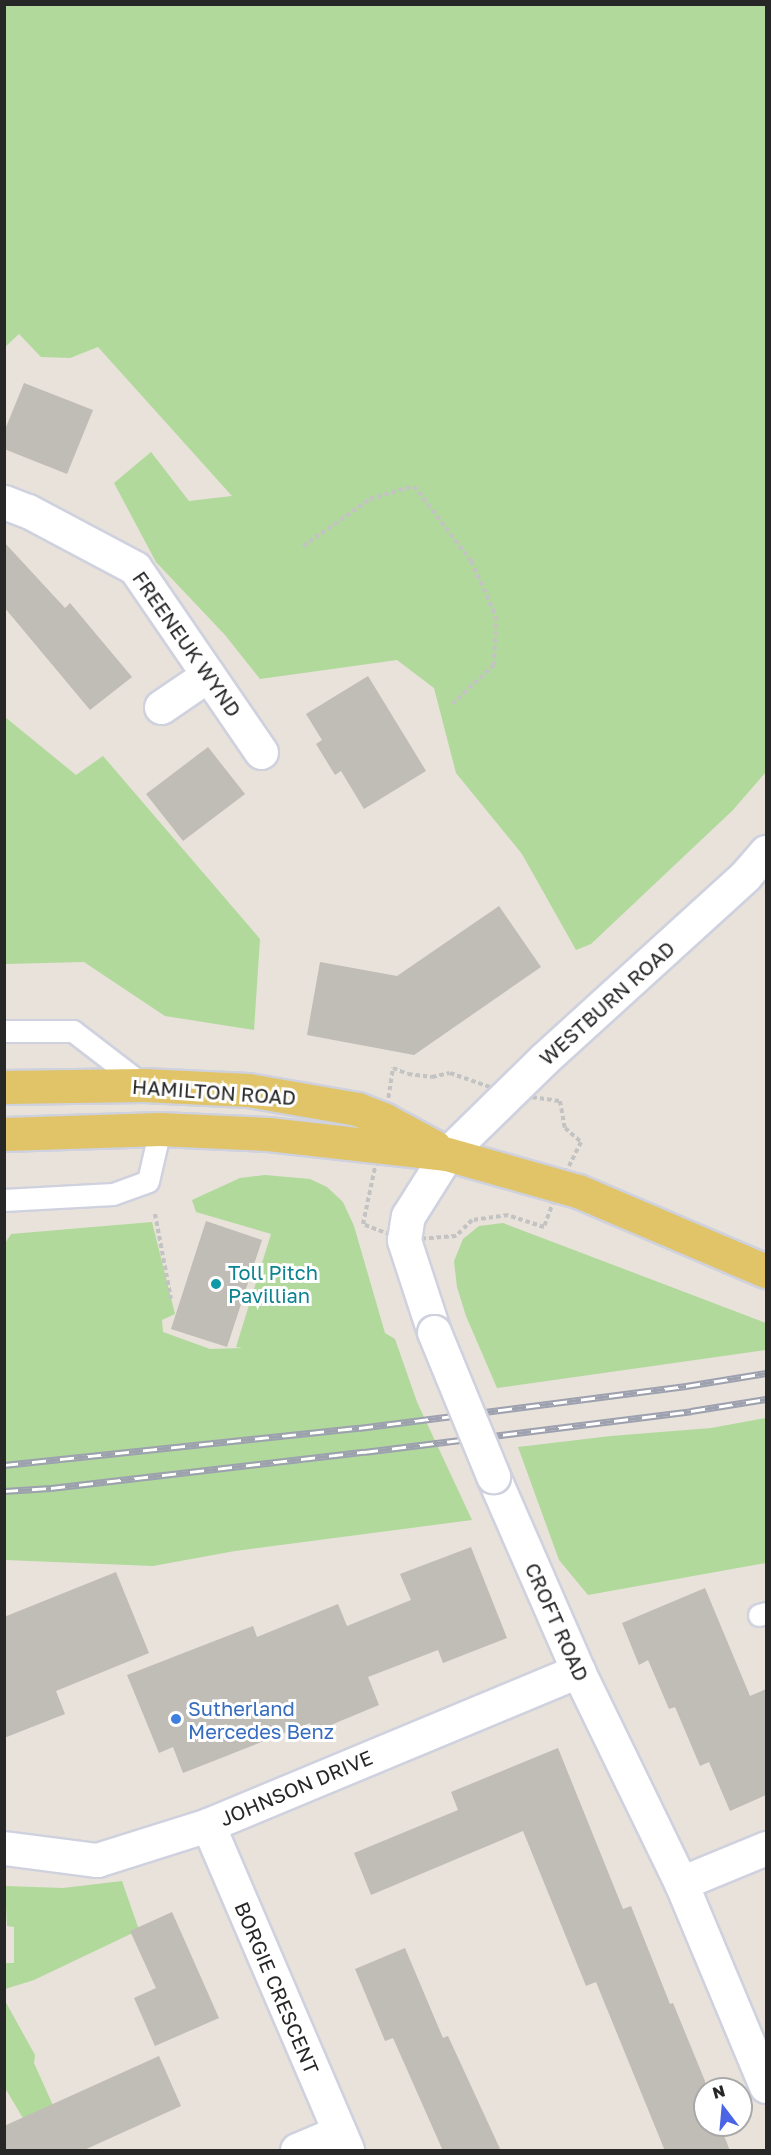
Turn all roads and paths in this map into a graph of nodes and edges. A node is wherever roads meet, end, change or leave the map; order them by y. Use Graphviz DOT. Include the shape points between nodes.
graph roads {
  1 [pos="4,502"];
  2 [pos="303,546"];
  3 [pos="208,675"];
  4 [pos="452,704"];
  5 [pos="161,707"];
  6 [pos="261,752"];
  7 [pos="766,852"];
  8 [pos="4,1031"];
  9 [pos="143,1085"];
  10 [pos="4,1087"];
  11 [pos="160,1129"];
  12 [pos="4,1134"];
  13 [pos="447,1154"];
  14 [pos="148,1181"];
  15 [pos="4,1200"];
  16 [pos="766,1272"];
  17 [pos="171,1299"];
  18 [pos="578,1671"];
  19 [pos="208,1825"];
  20 [pos="4,1848"];
  21 [pos="766,1848"];
  22 [pos="681,1883"];
  23 [pos="766,2086"];
  24 [pos="343,2141"];
  25 [pos="297,2151"];
  1 -- 3 [label="street, FREENEUK WYND" via="135,568"];
  2 -- 4 [label="path" via="370,499 414,486 471,561 496,616 494,665"];
  3 -- 5 [label="street"];
  3 -- 6 [label="street, FREENEUK WYND"];
  7 -- 13 [label="street, WESTBURN ROAD" via="737,884 544,1059"];
  8 -- 9 [label="lane" via="73,1030"];
  9 -- 10 [label="main road, HAMILTON ROAD"];
  9 -- 13 [label="main road, HAMILTON ROAD" via="248,1090 357,1109"];
  11 -- 12 [label="main road, HAMILTON ROAD"];
  11 -- 13 [label="main road, HAMILTON ROAD" via="268,1134"];
  11 -- 14 [label="lane"];
  13 -- 16 [label="main road, HAMILTON ROAD" via="578,1191"];
  13 -- 18 [label="street, CROFT ROAD, bridge" via="408,1216 404,1240 434,1332"];
  14 -- 15 [label="lane" via="112,1194"];
  14 -- 17 [label="path"];
  18 -- 19 [label="street, JOHNSON DRIVE"];
  18 -- 22 [label="street, CROFT ROAD"];
  19 -- 20 [label="street, JOHNSON DRIVE" via="97,1860"];
  19 -- 24 [label="street, BORGIE CRESCENT"];
  21 -- 22 [label="street"];
  22 -- 23 [label="street, CROFT ROAD"];
  24 -- 25 [label="street"];
}
